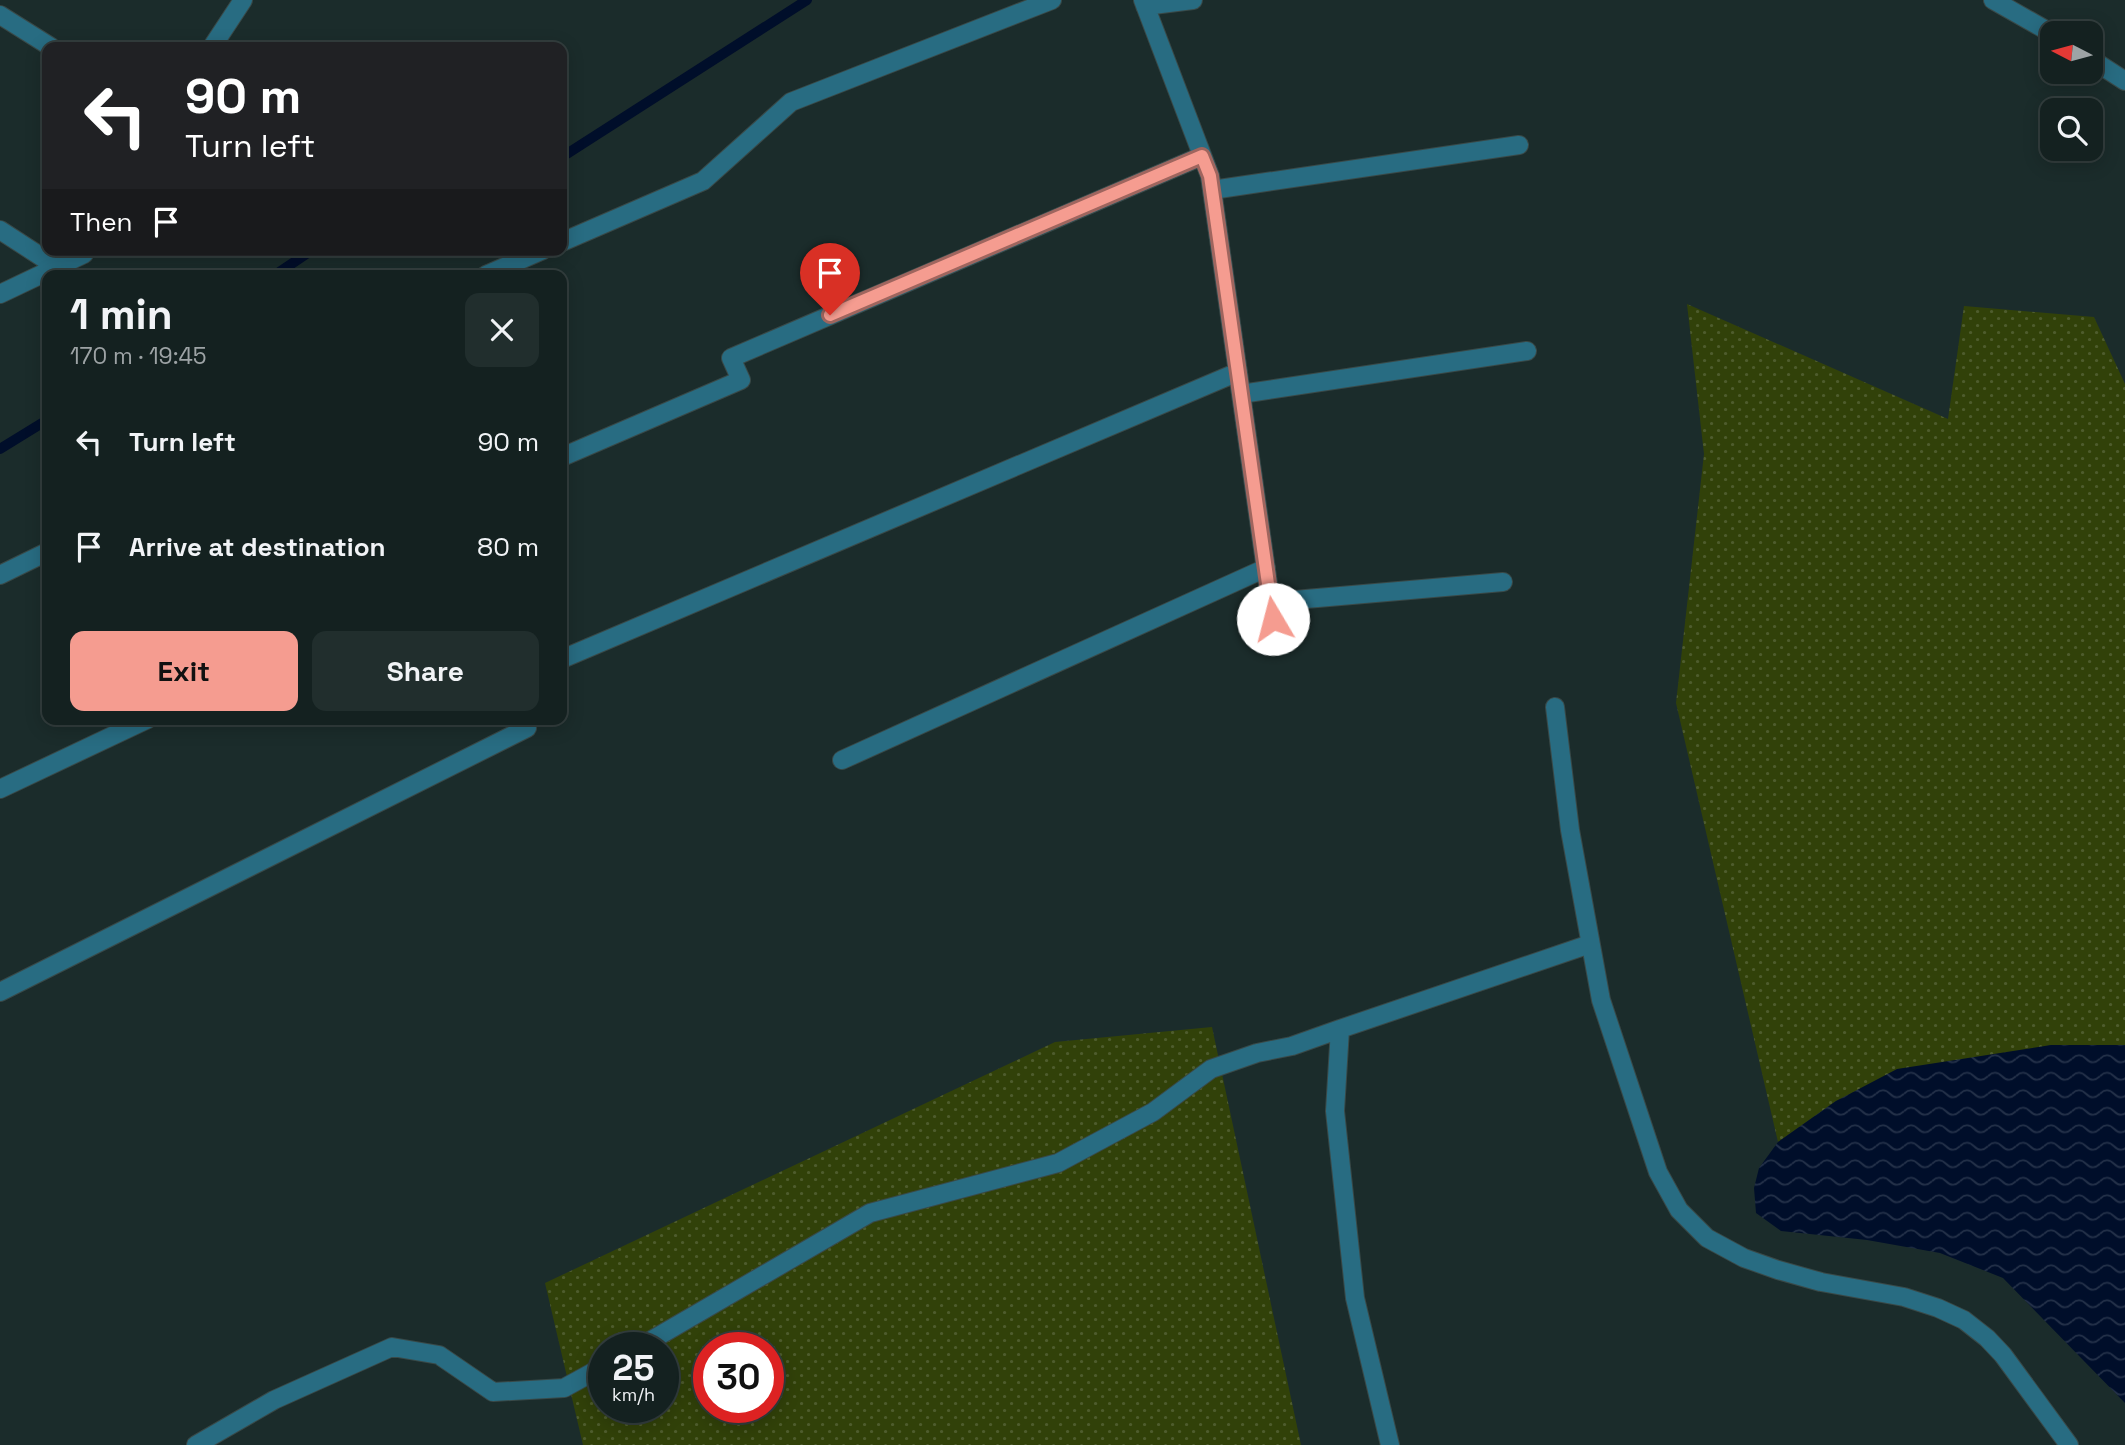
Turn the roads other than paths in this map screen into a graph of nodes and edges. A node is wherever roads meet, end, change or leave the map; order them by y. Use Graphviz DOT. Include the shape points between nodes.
graph roads {
  1 [pos="243,0"];
  2 [pos="1052,0"];
  3 [pos="1193,0"];
  4 [pos="1993,0"];
  5 [pos="1144,3"];
  6 [pos="0,15"];
  7 [pos="2040,27"];
  8 [pos="43,42"];
  9 [pos="215,42"];
  10 [pos="2104,67"];
  11 [pos="2125,80"];
  12 [pos="1519,145"];
  13 [pos="1202,156"];
  14 [pos="1212,190"];
  15 [pos="0,230"];
  16 [pos="567,240"];
  17 [pos="80,256"];
  18 [pos="529,256"];
  19 [pos="57,267"];
  20 [pos="51,270"];
  21 [pos="497,270"];
  22 [pos="42,274"];
  23 [pos="0,294"];
  24 [pos="1527,351"];
  25 [pos="1238,372"];
  26 [pos="1241,394"];
  27 [pos="567,455"];
  28 [pos="42,554"];
  29 [pos="1266,568"];
  30 [pos="0,575"];
  31 [pos="1503,582"];
  32 [pos="567,657"];
  33 [pos="1555,707"];
  34 [pos="135,725"];
  35 [pos="526,725"];
  36 [pos="842,760"];
  37 [pos="0,789"];
  38 [pos="1590,944"];
  39 [pos="0,992"];
  40 [pos="1340,1029"];
  41 [pos="665,1332"];
  42 [pos="588,1375"];
  43 [pos="196,1445"];
  44 [pos="1390,1445"];
  45 [pos="2069,1445"];
  1 -- 9 [label="street"];
  2 -- 16 [label="street" via="791,102 703,181"];
  3 -- 5 [label="street"];
  4 -- 7 [label="street"];
  5 -- 13 [label="street"];
  6 -- 8 [label="street"];
  10 -- 11 [label="street"];
  12 -- 14 [label="street"];
  13 -- 14 [label="street"];
  13 -- 27 [label="street" via="731,358 741,380"];
  14 -- 25 [label="street"];
  15 -- 19 [label="street"];
  17 -- 19 [label="street"];
  18 -- 21 [label="street"];
  19 -- 20 [label="street"];
  22 -- 23 [label="street"];
  24 -- 26 [label="street"];
  25 -- 26 [label="street"];
  25 -- 32 [label="street"];
  26 -- 29 [label="street"];
  28 -- 30 [label="street"];
  29 -- 31 [label="street" via="1272,611"];
  29 -- 36 [label="street"];
  33 -- 38 [label="street"];
  34 -- 37 [label="street"];
  35 -- 39 [label="street"];
  38 -- 40 [label="street"];
  38 -- 45 [label="street" via="1601,1000 1658,1172 1679,1210 1707,1238 1744,1258 1821,1282 1904,1297 1964,1320 2003,1355"];
  40 -- 41 [label="street" via="1211,1069 1153,1112 1058,1163 870,1213"];
  40 -- 44 [label="street" via="1335,1111 1355,1298"];
  42 -- 43 [label="street" via="564,1388 493,1392 439,1355 392,1347 274,1400"];
}
